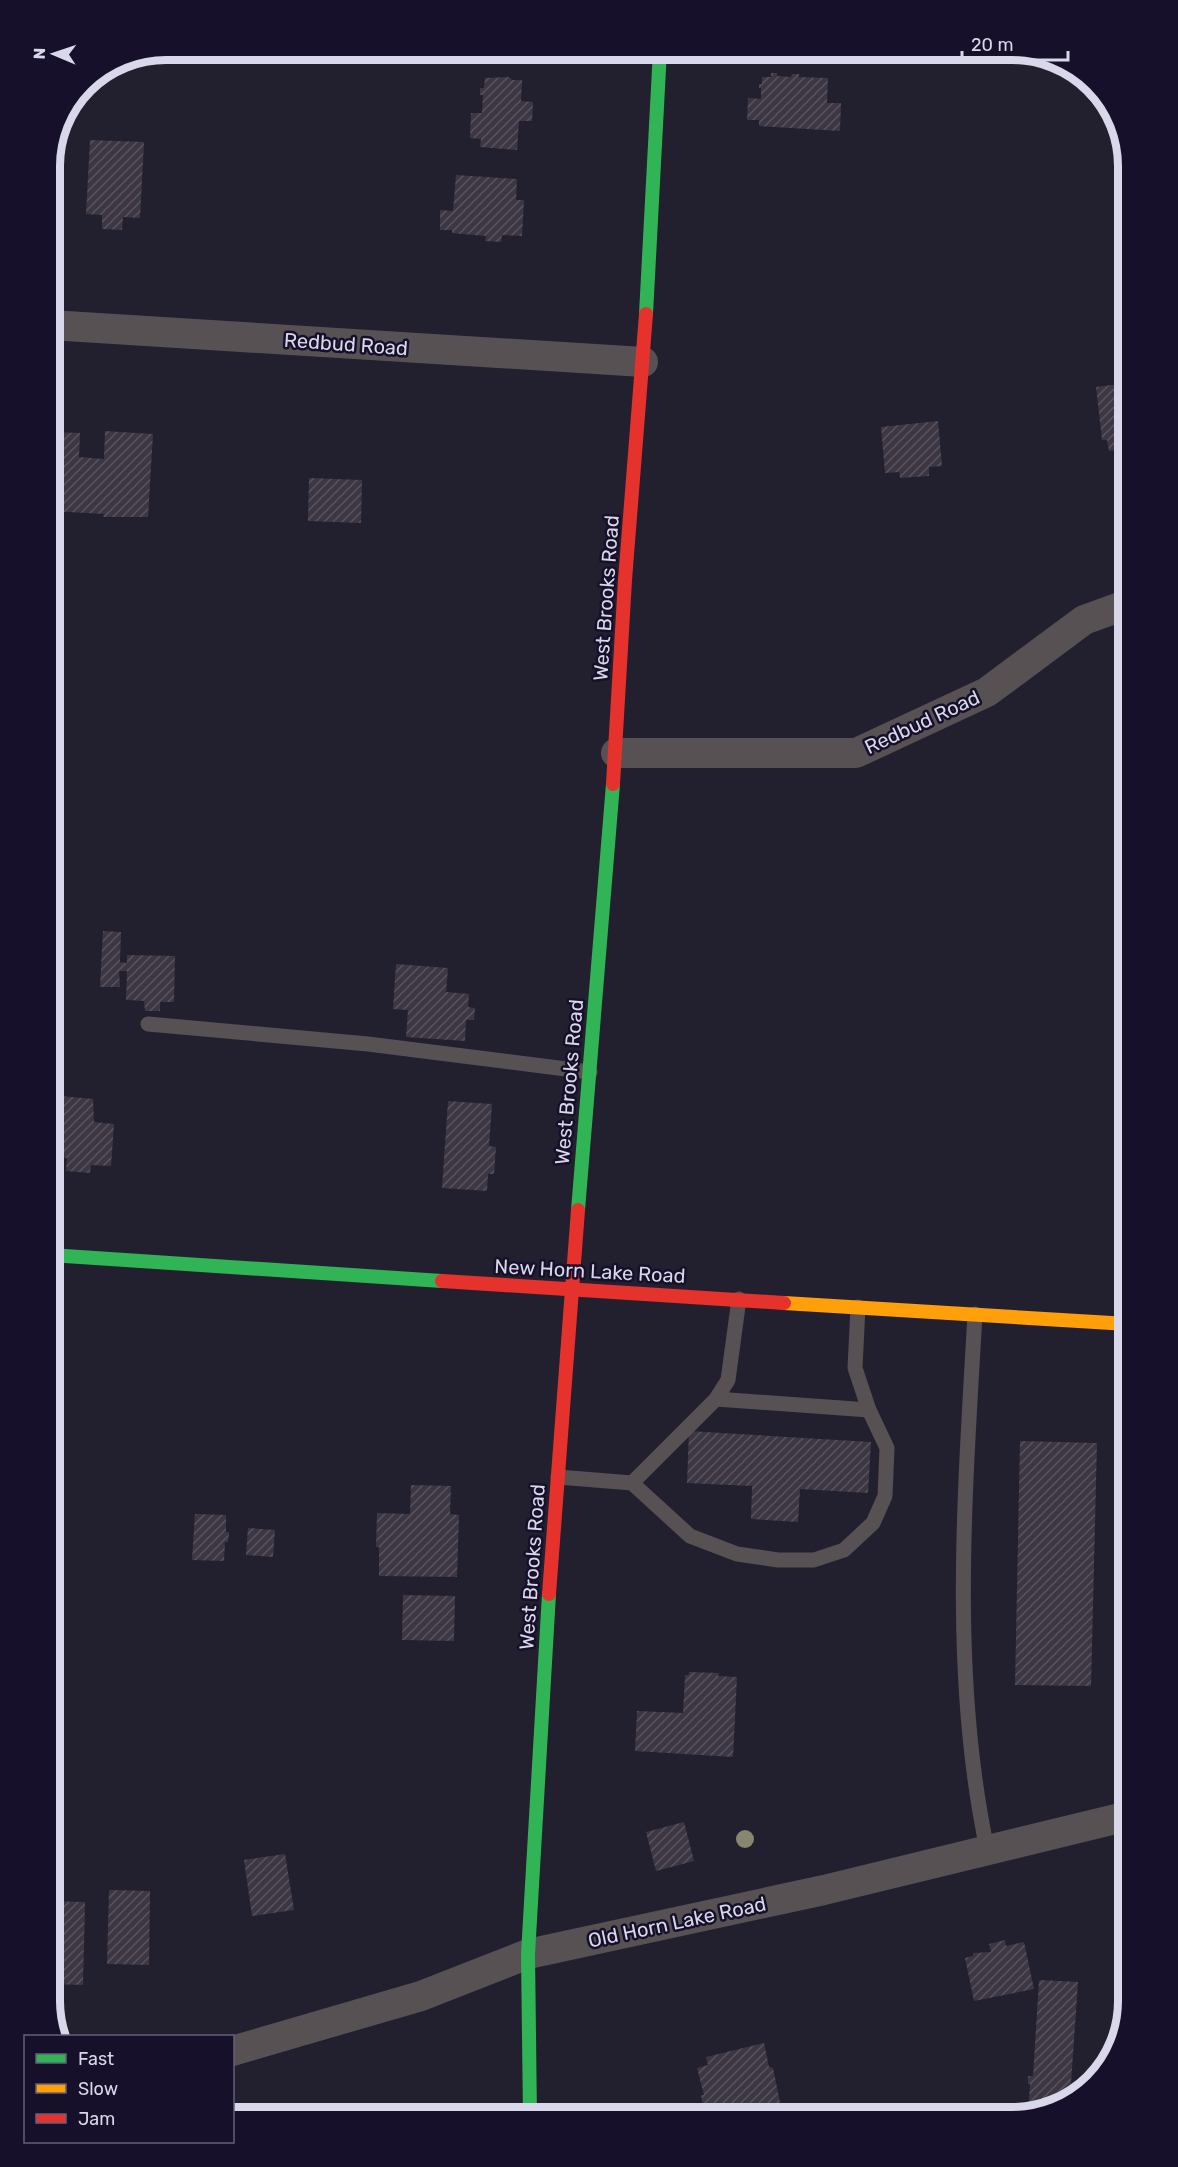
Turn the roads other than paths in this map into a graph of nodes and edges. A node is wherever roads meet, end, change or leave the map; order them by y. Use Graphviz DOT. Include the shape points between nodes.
graph roads {
  1 [pos="659,60"];
  2 [pos="60,326"];
  3 [pos="643,363"];
  4 [pos="1118,608"];
  5 [pos="616,753"];
  6 [pos="148,1024"];
  7 [pos="590,1072"];
  8 [pos="60,1256"];
  9 [pos="571,1290"];
  10 [pos="739,1299"];
  11 [pos="858,1307"];
  12 [pos="975,1314"];
  13 [pos="1118,1323"];
  14 [pos="716,1399"];
  15 [pos="869,1410"];
  16 [pos="558,1477"];
  17 [pos="632,1483"];
  18 [pos="1118,1818"];
  19 [pos="987,1850"];
  20 [pos="528,1954"];
  21 [pos="234,2050"];
  22 [pos="530,2107"];
  1 -- 3 [label="street, West Brooks Road"];
  2 -- 3 [label="street, Redbud Road"];
  3 -- 5 [label="street, West Brooks Road"];
  4 -- 5 [label="street, Redbud Road" via="1084,620 987,692 856,753"];
  5 -- 7 [label="street, West Brooks Road"];
  6 -- 7 [label="lane" via="368,1044"];
  7 -- 9 [label="street, West Brooks Road"];
  8 -- 9 [label="street, New Horn Lake Road"];
  9 -- 10 [label="street, New Horn Lake Road"];
  9 -- 16 [label="street, West Brooks Road"];
  10 -- 11 [label="street, New Horn Lake Road"];
  10 -- 14 [label="lane" via="728,1380"];
  11 -- 12 [label="street, New Horn Lake Road"];
  11 -- 15 [label="lane" via="855,1368"];
  12 -- 13 [label="street, New Horn Lake Road"];
  12 -- 19 [label="lane" via="964,1505 964,1680"];
  14 -- 15 [label="lane"];
  14 -- 17 [label="lane"];
  15 -- 17 [label="lane" via="887,1448 885,1496 873,1523 844,1550 814,1560 737,1554 690,1536"];
  16 -- 17 [label="lane"];
  16 -- 20 [label="street, West Brooks Road"];
  18 -- 19 [label="street, Old Horn Lake Road"];
  19 -- 20 [label="street, Old Horn Lake Road"];
  20 -- 21 [label="street, Old Horn Lake Road" via="421,1996"];
  20 -- 22 [label="street, West Brooks Road"];
}
